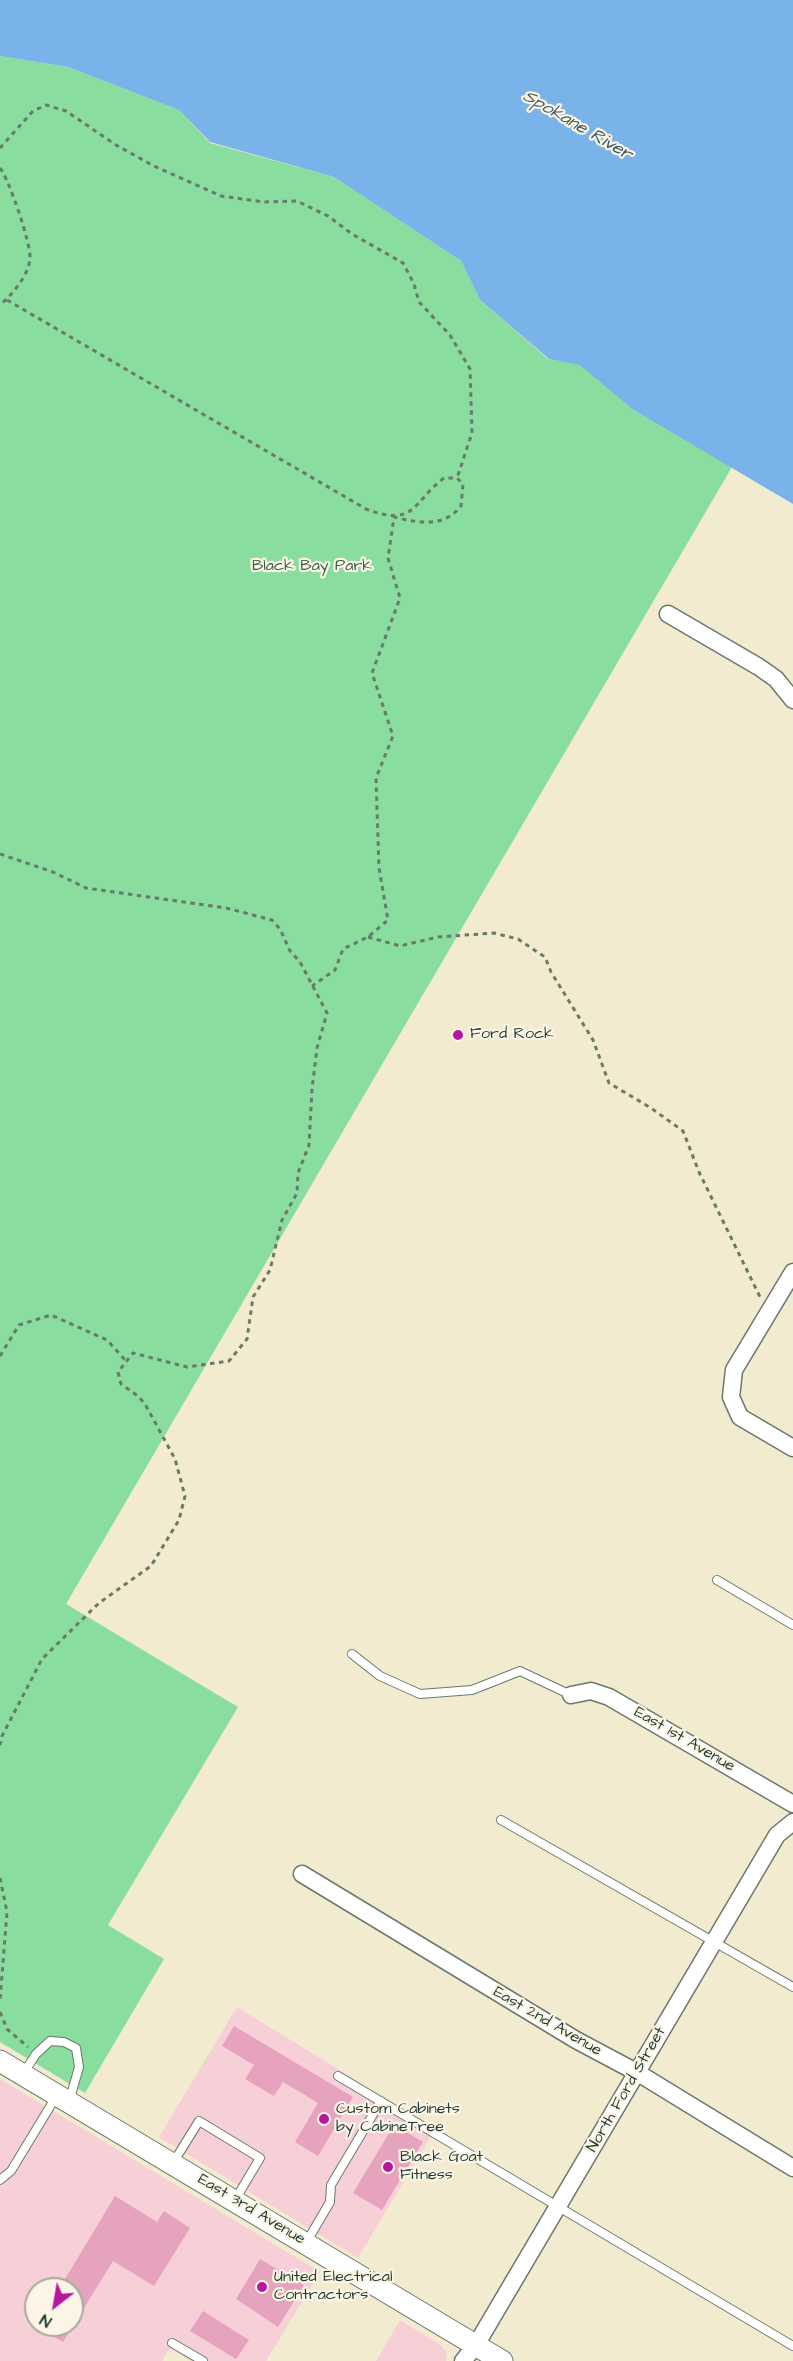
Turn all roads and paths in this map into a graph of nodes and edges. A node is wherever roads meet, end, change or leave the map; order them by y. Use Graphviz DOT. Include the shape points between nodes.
graph roads {
  1 [pos="0,148"];
  2 [pos="0,168"];
  3 [pos="7,300"];
  4 [pos="0,305"];
  5 [pos="457,478"];
  6 [pos="394,517"];
  7 [pos="668,614"];
  8 [pos="793,700"];
  9 [pos="0,854"];
  10 [pos="368,937"];
  11 [pos="312,986"];
  12 [pos="793,1272"];
  13 [pos="768,1312"];
  14 [pos="0,1356"];
  15 [pos="126,1361"];
  16 [pos="793,1448"];
  17 [pos="717,1580"];
  18 [pos="793,1625"];
  19 [pos="352,1653"];
  20 [pos="571,1695"];
  21 [pos="0,1745"];
  22 [pos="793,1804"];
  23 [pos="501,1820"];
  24 [pos="793,1822"];
  25 [pos="302,1874"];
  26 [pos="0,1878"];
  27 [pos="713,1942"];
  28 [pos="793,1987"];
  29 [pos="0,2000"];
  30 [pos="0,2012"];
  31 [pos="36,2054"];
  32 [pos="0,2061"];
  33 [pos="638,2073"];
  34 [pos="23,2074"];
  35 [pos="338,2076"];
  36 [pos="63,2098"];
  37 [pos="381,2101"];
  38 [pos="173,2164"];
  39 [pos="793,2168"];
  40 [pos="0,2180"];
  41 [pos="235,2201"];
  42 [pos="557,2207"];
  43 [pos="306,2243"];
  44 [pos="172,2343"];
  45 [pos="793,2346"];
  46 [pos="470,2353"];
  47 [pos="203,2361"];
  48 [pos="502,2361"];
  1 -- 5 [label="path" via="33,111 46,105 66,111 154,166 221,196 264,202 297,201 403,263 419,302 450,334 470,369 472,433"];
  2 -- 3 [label="path" via="15,201 31,257 27,272"];
  3 -- 4 [label="path"];
  3 -- 6 [label="path" via="356,504"];
  5 -- 6 [label="path" via="444,478 410,511"];
  5 -- 6 [label="path" via="463,484 463,502 449,518 433,523"];
  6 -- 10 [label="path" via="388,558 400,598 372,673 393,736 376,778 379,868 388,920"];
  7 -- 8 [label="street" via="759,667 776,679"];
  9 -- 11 [label="path" via="87,888 226,908 272,920"];
  10 -- 11 [label="path" via="344,949 335,970"];
  10 -- 13 [label="path" via="400,946 438,937 494,933 518,939 545,957 593,1040 609,1083 683,1131"];
  11 -- 15 [label="path" via="327,1013 317,1048 309,1145 298,1173 297,1193 282,1220 270,1270 253,1297 247,1339 229,1361 187,1367 134,1353"];
  12 -- 13 [label="street"];
  13 -- 16 [label="street" via="734,1370 731,1397 740,1417"];
  14 -- 15 [label="path" via="19,1325 51,1315 107,1340"];
  15 -- 21 [label="path" via="118,1372 122,1384 145,1404 176,1459 185,1496 178,1520 151,1566 99,1603 42,1659"];
  17 -- 18 [label="lane"];
  19 -- 20 [label="lane" via="380,1677 420,1694 472,1690 520,1671"];
  20 -- 22 [label="street, East 1st Avenue" via="591,1691 618,1702"];
  23 -- 27 [label="lane"];
  24 -- 27 [label="street, North Ford Street" via="777,1835"];
  25 -- 33 [label="street, East 2nd Avenue" via="576,2040"];
  26 -- 29 [label="path" via="7,1912"];
  27 -- 28 [label="lane"];
  27 -- 33 [label="street, North Ford Street"];
  30 -- 31 [label="path" via="7,2030"];
  31 -- 34 [label="lane"];
  31 -- 36 [label="lane" via="50,2041 76,2048 79,2067"];
  32 -- 34 [label="street, East 3rd Avenue"];
  33 -- 39 [label="street, East 2nd Avenue"];
  33 -- 42 [label="street, North Ford Street"];
  34 -- 36 [label="street, East 3rd Avenue"];
  35 -- 37 [label="lane"];
  36 -- 38 [label="street, East 3rd Avenue"];
  36 -- 40 [label="lane" via="11,2171"];
  37 -- 42 [label="lane"];
  37 -- 43 [label="lane" via="331,2186 330,2202"];
  38 -- 41 [label="street, East 3rd Avenue"];
  38 -- 41 [label="lane" via="199,2121 260,2158"];
  41 -- 43 [label="street, East 3rd Avenue"];
  42 -- 45 [label="lane"];
  42 -- 46 [label="street, North Ford Street"];
  43 -- 46 [label="street, East 3rd Avenue"];
  44 -- 47 [label="lane"];
  46 -- 48 [label="street, East 3rd Avenue"];
}
